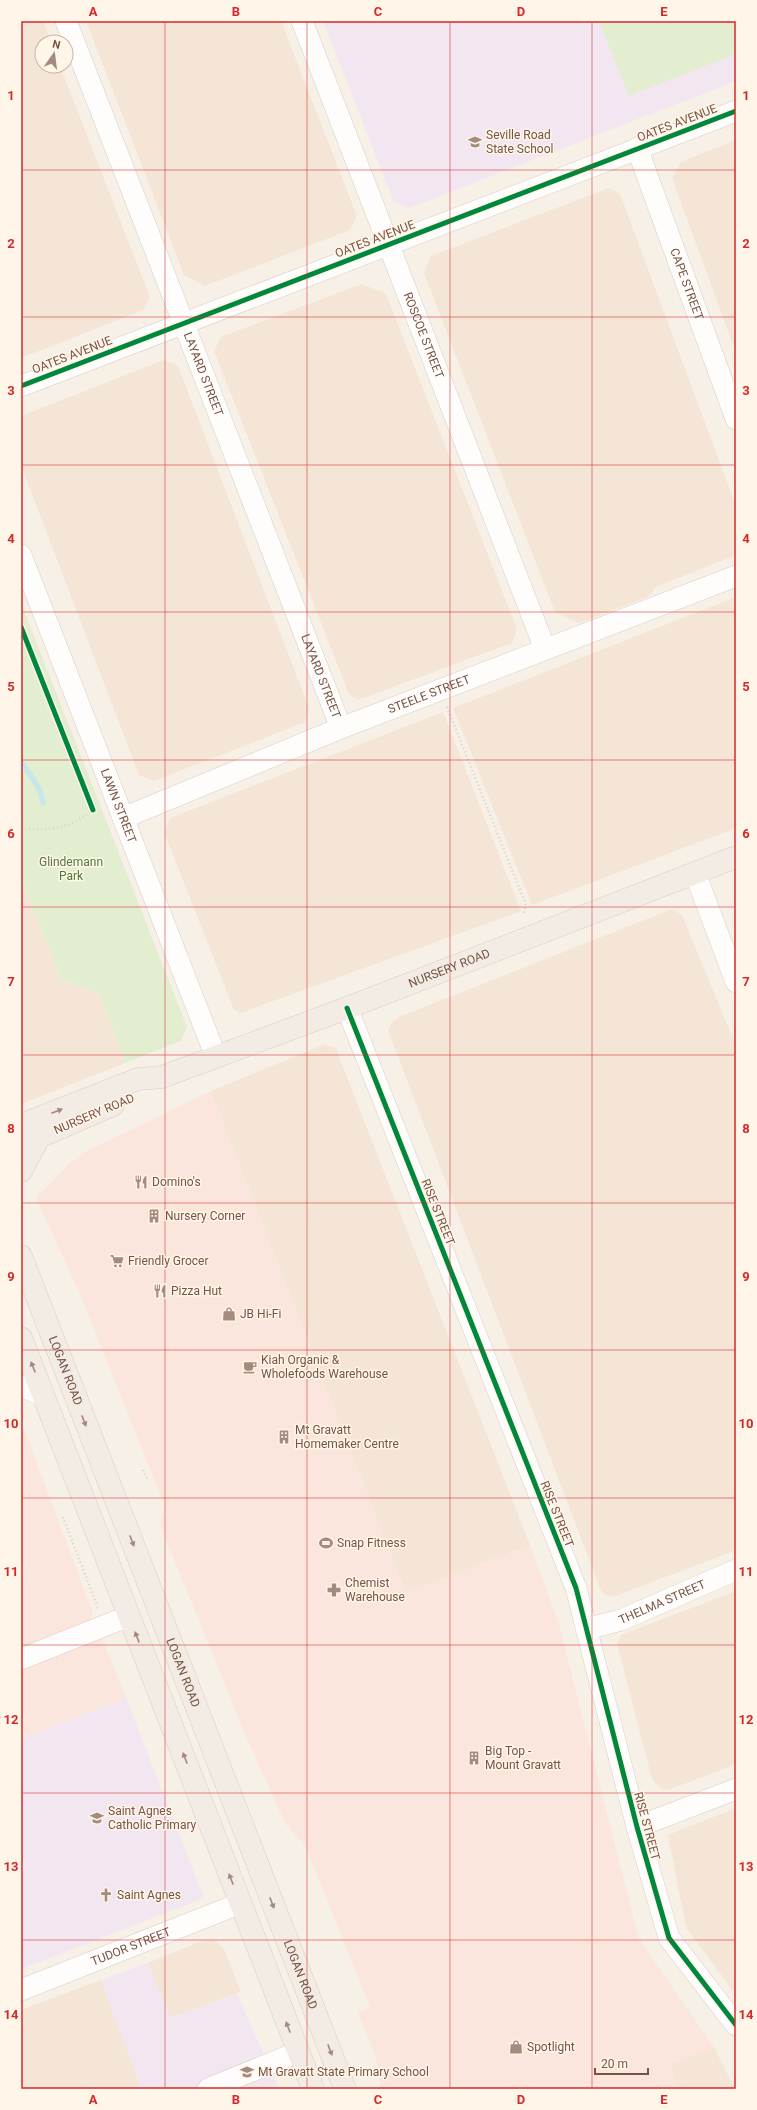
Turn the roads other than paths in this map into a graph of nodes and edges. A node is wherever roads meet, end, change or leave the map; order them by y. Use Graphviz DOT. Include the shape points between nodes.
graph roads {
  1 [pos="66,21"];
  2 [pos="302,21"];
  3 [pos="736,111"];
  4 [pos="637,148"];
  5 [pos="389,244"];
  6 [pos="182,323"];
  7 [pos="21,386"];
  8 [pos="736,419"];
  9 [pos="21,555"];
  10 [pos="736,576"];
  11 [pos="545,649"];
  12 [pos="340,728"];
  13 [pos="121,810"];
  14 [pos="736,857"];
  15 [pos="695,873"];
  16 [pos="736,982"];
  17 [pos="347,1008"];
  18 [pos="216,1057"];
  19 [pos="162,1077"];
  20 [pos="21,1125"];
  21 [pos="30,1141"];
  22 [pos="21,1171"];
  23 [pos="21,1256"];
  24 [pos="21,1338"];
  25 [pos="21,1386"];
  26 [pos="44,1396"];
  27 [pos="736,1570"];
  28 [pos="130,1616"];
  29 [pos="586,1629"];
  30 [pos="21,1659"];
  31 [pos="736,1790"];
  32 [pos="637,1827"];
  33 [pos="241,1903"];
  34 [pos="21,1990"];
  35 [pos="736,2025"];
  36 [pos="298,2052"];
  37 [pos="208,2089"];
  38 [pos="313,2089"];
  39 [pos="345,2089"];
  1 -- 6 [label="street, LAYARD STREET"];
  2 -- 5 [label="street, ROSCOE STREET"];
  3 -- 4 [label="street, OATES AVENUE"];
  4 -- 5 [label="street, OATES AVENUE"];
  4 -- 8 [label="street, CAPE STREET"];
  5 -- 6 [label="street, OATES AVENUE"];
  5 -- 11 [label="street, ROSCOE STREET"];
  6 -- 7 [label="street, OATES AVENUE"];
  6 -- 12 [label="street, LAYARD STREET"];
  9 -- 13 [label="street, LAWN STREET"];
  10 -- 11 [label="street, STEELE STREET"];
  11 -- 12 [label="street, STEELE STREET"];
  12 -- 13 [label="street, STEELE STREET"];
  13 -- 18 [label="street, LAWN STREET"];
  14 -- 15 [label="main road, NURSERY ROAD"];
  15 -- 16 [label="street"];
  15 -- 17 [label="main road, NURSERY ROAD"];
  17 -- 18 [label="main road, NURSERY ROAD"];
  17 -- 29 [label="street, RISE STREET" via="576,1588"];
  18 -- 19 [label="main road, NURSERY ROAD"];
  20 -- 19 [label="main road, NURSERY ROAD, one-way" via="138,1079"];
  19 -- 21 [label="main road, NURSERY ROAD" via="144,1092"];
  21 -- 22 [label="main road"];
  23 -- 39 [label="main road, LOGAN ROAD, one-way"];
  26 -- 24 [label="main road, one-way"];
  25 -- 26 [label="street"];
  26 -- 28 [label="main road"];
  27 -- 29 [label="street, THELMA STREET" via="621,1620"];
  28 -- 30 [label="street"];
  33 -- 28 [label="main road, one-way"];
  29 -- 32 [label="street, RISE STREET"];
  31 -- 32 [label="street"];
  32 -- 35 [label="street, RISE STREET" via="669,1938"];
  33 -- 34 [label="street, TUDOR STREET"];
  36 -- 33 [label="main road, one-way"];
  36 -- 37 [label="street"];
  36 -- 38 [label="main road"];
}
